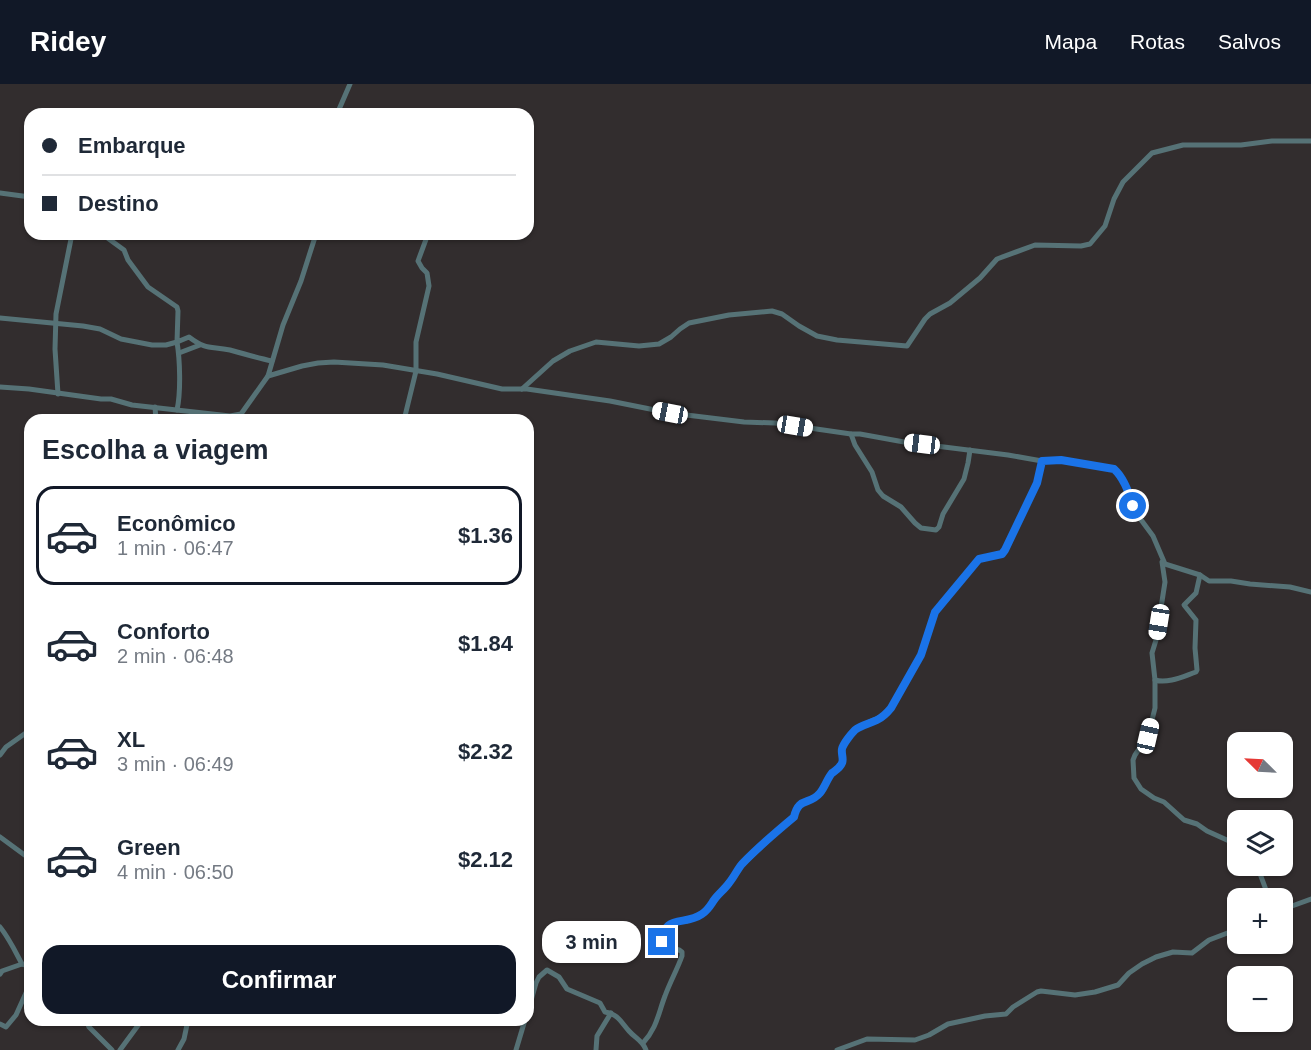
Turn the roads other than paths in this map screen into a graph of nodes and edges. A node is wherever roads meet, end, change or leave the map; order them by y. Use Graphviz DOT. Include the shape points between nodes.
graph roads {
  1 [pos="350,84"];
  2 [pos="340,108"];
  3 [pos="1311,141"];
  4 [pos="0,193"];
  5 [pos="24,196"];
  6 [pos="71,240"];
  7 [pos="110,240"];
  8 [pos="314,240"];
  9 [pos="426,240"];
  10 [pos="56,314"];
  11 [pos="0,318"];
  12 [pos="48,323"];
  13 [pos="56,324"];
  14 [pos="177,342"];
  15 [pos="200,345"];
  16 [pos="179,353"];
  17 [pos="272,361"];
  18 [pos="416,371"];
  19 [pos="268,376"];
  20 [pos="0,387"];
  21 [pos="522,388"];
  22 [pos="58,394"];
  23 [pos="155,407"];
  24 [pos="177,410"];
  25 [pos="156,414"];
  26 [pos="212,414"];
  27 [pos="241,414"];
  28 [pos="405,414"];
  29 [pos="851,434"];
  30 [pos="970,450"];
  31 [pos="1042,461"];
  32 [pos="1161,556"];
  33 [pos="1200,575"];
  34 [pos="1311,592"];
  35 [pos="1155,680"];
  36 [pos="24,734"];
  37 [pos="0,755"];
  38 [pos="0,837"];
  39 [pos="1227,839"];
  40 [pos="24,855"];
  41 [pos="1311,899"];
  42 [pos="1293,906"];
  43 [pos="0,927"];
  44 [pos="1227,933"];
  45 [pos="22,964"];
  46 [pos="0,974"];
  47 [pos="534,990"];
  48 [pos="24,998"];
  49 [pos="611,1013"];
  50 [pos="0,1024"];
  51 [pos="89,1026"];
  52 [pos="138,1026"];
  53 [pos="187,1026"];
  54 [pos="523,1026"];
  55 [pos="643,1043"];
  56 [pos="111,1050"];
  57 [pos="120,1050"];
  58 [pos="178,1050"];
  59 [pos="516,1050"];
  60 [pos="596,1050"];
  61 [pos="646,1050"];
  62 [pos="837,1050"];
  1 -- 2 [label="street"];
  3 -- 21 [label="street" via="1183,145 1152,153 1123,182 1105,226 1090,244 1035,245 998,259 950,303 930,314 907,345 817,336 772,311 729,315 689,323 659,344 596,342 570,351"];
  4 -- 5 [label="street"];
  6 -- 10 [label="street"];
  7 -- 14 [label="street" via="124,250 151,290 178,308"];
  8 -- 17 [label="street"];
  9 -- 18 [label="street" via="418,261 428,273 429,286 416,342"];
  10 -- 12 [label="street"];
  10 -- 13 [label="street"];
  11 -- 12 [label="street"];
  12 -- 13 [label="street"];
  13 -- 14 [label="street" via="100,329 121,339 152,345"];
  13 -- 22 [label="street"];
  14 -- 15 [label="street" via="189,337"];
  14 -- 16 [label="street"];
  15 -- 16 [label="street"];
  15 -- 17 [label="street"];
  16 -- 24 [label="street"];
  17 -- 19 [label="street"];
  18 -- 19 [label="street" via="334,362"];
  18 -- 21 [label="street" via="502,389"];
  18 -- 28 [label="street"];
  19 -- 27 [label="street"];
  20 -- 22 [label="street"];
  21 -- 29 [label="street" via="670,413"];
  22 -- 23 [label="street"];
  23 -- 24 [label="street"];
  23 -- 25 [label="street"];
  24 -- 26 [label="street"];
  29 -- 30 [label="street"];
  29 -- 30 [label="street" via="878,490 927,529 936,530 939,526 964,479"];
  30 -- 31 [label="street"];
  31 -- 32 [label="street" via="1061,460 1114,469"];
  31 -- 55 [label="street" via="1037,483 1005,550 979,559 939,605 921,655 891,708 852,734 843,747 841,766 821,792 799,805 794,817 742,865 710,908 693,920 670,923 665,929 663,946 678,949 682,956 658,1021"];
  32 -- 33 [label="street" via="1165,564"];
  32 -- 35 [label="street" via="1165,582 1152,653"];
  33 -- 34 [label="street" via="1209,580"];
  33 -- 35 [label="street" via="1196,593 1184,606 1196,620 1197,670 1175,679"];
  35 -- 39 [label="street" via="1155,708 1148,736 1133,760 1134,778 1142,789 1184,820"];
  36 -- 37 [label="street"];
  38 -- 40 [label="street"];
  41 -- 42 [label="street"];
  43 -- 45 [label="street"];
  44 -- 62 [label="street" via="1192,953 1173,952 1148,960 1118,985 1095,992 1037,992 1006,1014 948,1024 915,1040 867,1039"];
  45 -- 46 [label="street"];
  47 -- 49 [label="street" via="547,970 559,977 567,989 600,1003 605,1012"];
  48 -- 50 [label="street" via="6,1027"];
  49 -- 55 [label="street"];
  49 -- 60 [label="street" via="597,1036"];
  51 -- 56 [label="street"];
  52 -- 57 [label="street"];
  53 -- 58 [label="street"];
  54 -- 59 [label="street"];
  55 -- 61 [label="street"];
}
